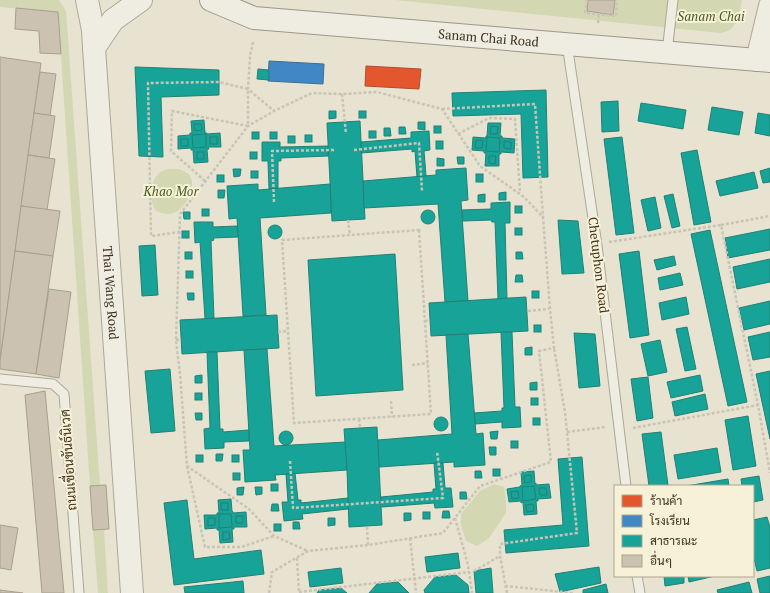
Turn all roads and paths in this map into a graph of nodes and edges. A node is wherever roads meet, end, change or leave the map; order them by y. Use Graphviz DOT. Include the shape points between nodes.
graph roads {
  1 [pos="87,0"];
  2 [pos="211,0"];
  3 [pos="587,0"];
  4 [pos="617,0"];
  5 [pos="673,0"];
  6 [pos="135,3"];
  7 [pos="770,6"];
  8 [pos="600,15"];
  9 [pos="598,23"];
  10 [pos="253,42"];
  11 [pos="567,44"];
  12 [pos="94,48"];
  13 [pos="667,52"];
  14 [pos="763,60"];
  15 [pos="248,89"];
  16 [pos="342,94"];
  17 [pos="442,109"];
  18 [pos="274,111"];
  19 [pos="248,126"];
  20 [pos="346,134"];
  21 [pos="458,134"];
  22 [pos="334,150"];
  23 [pos="354,150"];
  24 [pos="205,181"];
  25 [pos="422,191"];
  26 [pos="520,193"];
  27 [pos="274,202"];
  28 [pos="770,216"];
  29 [pos="543,217"];
  30 [pos="348,220"];
  31 [pos="721,225"];
  32 [pos="180,232"];
  33 [pos="350,235"];
  34 [pos="615,241"];
  35 [pos="550,309"];
  36 [pos="528,311"];
  37 [pos="430,320"];
  38 [pos="425,321"];
  39 [pos="288,331"];
  40 [pos="278,332"];
  41 [pos="181,339"];
  42 [pos="176,340"];
  43 [pos="554,348"];
  44 [pos="428,363"];
  45 [pos="412,365"];
  46 [pos="0,379"];
  47 [pos="391,401"];
  48 [pos="758,404"];
  49 [pos="392,416"];
  50 [pos="359,419"];
  51 [pos="360,428"];
  52 [pos="609,428"];
  53 [pos="628,429"];
  54 [pos="567,432"];
  55 [pos="437,450"];
  56 [pos="290,461"];
  57 [pos="187,466"];
  58 [pos="770,473"];
  59 [pos="626,485"];
  60 [pos="455,518"];
  61 [pos="367,527"];
  62 [pos="274,536"];
  63 [pos="410,538"];
  64 [pos="368,545"];
  65 [pos="308,551"];
  66 [pos="500,556"];
  67 [pos="297,558"];
  68 [pos="474,571"];
  69 [pos="470,572"];
  70 [pos="474,577"];
  71 [pos="637,577"];
  72 [pos="414,578"];
  73 [pos="470,578"];
  74 [pos="505,586"];
  75 [pos="299,592"];
  76 [pos="78,593"];
  77 [pos="132,593"];
  78 [pos="269,593"];
  79 [pos="416,593"];
  80 [pos="472,593"];
  81 [pos="507,593"];
  82 [pos="573,593"];
  83 [pos="640,593"];
  1 -- 12 [label="street, Thai Wang Road"];
  2 -- 11 [label="street, Sanam Chai Road" via="254,18"];
  3 -- 8 [label="path" via="585,13"];
  4 -- 8 [label="path" via="616,16"];
  5 -- 13 [label="lane"];
  6 -- 12 [label="street" via="113,20"];
  7 -- 14 [label="street"];
  8 -- 9 [label="path"];
  10 -- 15 [label="path"];
  11 -- 13 [label="street, Sanam Chai Road"];
  11 -- 59 [label="lane, Chetuphon Road" via="597,245"];
  12 -- 77 [label="street, Thai Wang Road"];
  13 -- 14 [label="street, Sanam Chai Road"];
  15 -- 18 [label="path"];
  15 -- 19 [label="path"];
  15 -- 32 [label="path" via="219,82 148,83 151,236"];
  16 -- 17 [label="path" via="377,92"];
  16 -- 18 [label="path" via="312,93"];
  16 -- 20 [label="path"];
  17 -- 21 [label="path"];
  17 -- 29 [label="path" via="535,104"];
  18 -- 19 [label="path"];
  19 -- 24 [label="path"];
  19 -- 24 [label="path" via="172,111 171,151"];
  21 -- 26 [label="path" via="480,166"];
  21 -- 26 [label="path" via="489,118 515,118"];
  22 -- 27 [label="path" via="272,151"];
  23 -- 25 [label="path" via="420,143"];
  24 -- 32 [label="path" via="180,214"];
  26 -- 29 [label="path"];
  28 -- 31 [label="path"];
  29 -- 35 [label="path"];
  30 -- 33 [label="path"];
  31 -- 34 [label="path"];
  31 -- 48 [label="path"];
  32 -- 42 [label="path"];
  33 -- 38 [label="path" via="419,230"];
  33 -- 39 [label="path" via="282,240"];
  35 -- 36 [label="path"];
  35 -- 43 [label="path"];
  37 -- 38 [label="path"];
  38 -- 44 [label="path"];
  39 -- 40 [label="path"];
  39 -- 50 [label="path" via="294,423"];
  41 -- 42 [label="path"];
  42 -- 57 [label="path"];
  43 -- 54 [label="path"];
  43 -- 60 [label="path" via="539,351 551,462 480,486"];
  44 -- 45 [label="path"];
  44 -- 49 [label="path" via="431,414"];
  46 -- 76 [label="lane, ถนนเขื่อนขันธ์นิเวศ" via="53,384 64,394"];
  47 -- 49 [label="path"];
  48 -- 53 [label="path"];
  48 -- 58 [label="path"];
  49 -- 50 [label="path"];
  50 -- 51 [label="path"];
  52 -- 54 [label="path"];
  54 -- 66 [label="path" via="577,533 500,544"];
  55 -- 56 [label="path" via="443,498 365,504 294,508"];
  57 -- 62 [label="path" via="249,509"];
  57 -- 62 [label="path" via="205,547 241,548"];
  60 -- 63 [label="path" via="443,533"];
  60 -- 69 [label="path"];
  61 -- 64 [label="path"];
  62 -- 65 [label="path"];
  63 -- 64 [label="path"];
  63 -- 72 [label="path"];
  64 -- 65 [label="path"];
  65 -- 67 [label="path"];
  66 -- 68 [label="path"];
  66 -- 74 [label="path"];
  67 -- 75 [label="path"];
  67 -- 78 [label="path" via="272,572"];
  69 -- 72 [label="path"];
  69 -- 73 [label="path"];
  70 -- 73 [label="path"];
  71 -- 83 [label="lane"];
  72 -- 75 [label="path"];
  72 -- 79 [label="path"];
  73 -- 80 [label="path"];
  74 -- 81 [label="path"];
  74 -- 82 [label="path"];
}
